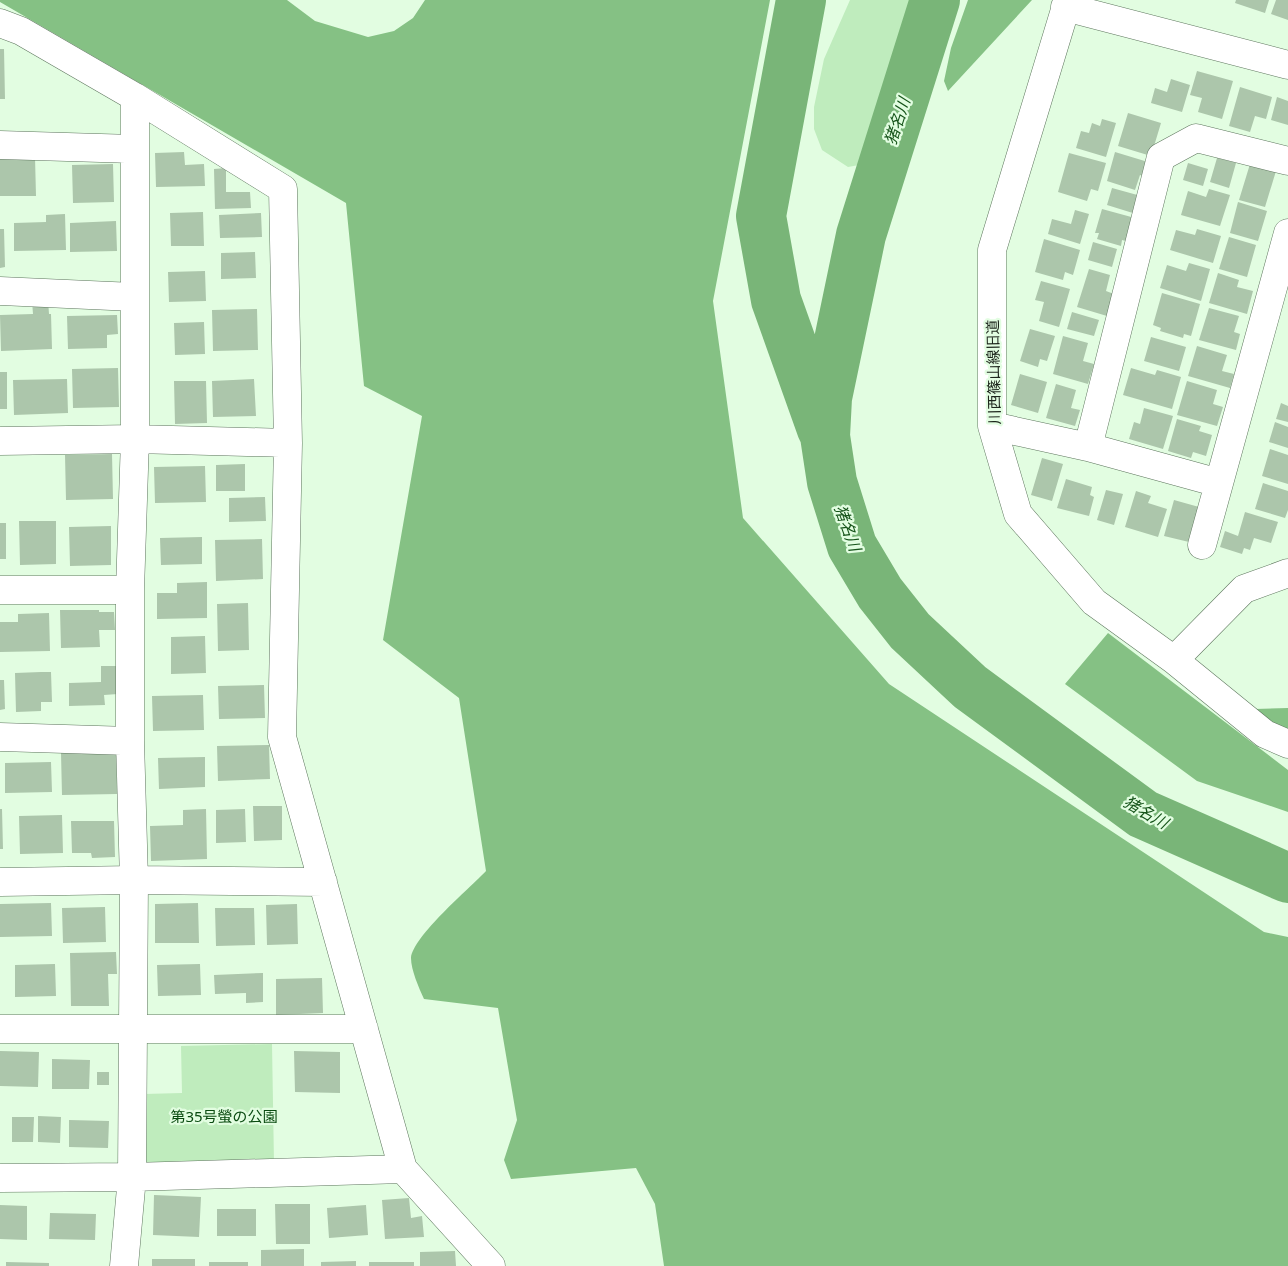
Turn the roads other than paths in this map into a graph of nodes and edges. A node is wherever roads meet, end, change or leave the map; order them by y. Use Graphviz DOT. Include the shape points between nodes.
graph roads {
  1 [pos="1067,4"];
  2 [pos="0,23"];
  3 [pos="1288,65"];
  4 [pos="135,97"];
  5 [pos="0,145"];
  6 [pos="134,148"];
  7 [pos="1288,161"];
  8 [pos="1288,233"];
  9 [pos="0,291"];
  10 [pos="134,298"];
  11 [pos="992,426"];
  12 [pos="135,439"];
  13 [pos="0,441"];
  14 [pos="288,443"];
  15 [pos="1088,447"];
  16 [pos="1220,483"];
  17 [pos="1202,544"];
  18 [pos="1288,573"];
  19 [pos="0,590"];
  20 [pos="130,590"];
  21 [pos="1174,660"];
  22 [pos="0,737"];
  23 [pos="130,741"];
  24 [pos="1288,744"];
  25 [pos="134,880"];
  26 [pos="0,882"];
  27 [pos="323,882"];
  28 [pos="0,1029"];
  29 [pos="133,1029"];
  30 [pos="364,1029"];
  31 [pos="403,1169"];
  32 [pos="132,1176"];
  33 [pos="0,1178"];
  34 [pos="124,1266"];
  35 [pos="491,1266"];
  1 -- 3 [label="street"];
  1 -- 11 [label="street, 川西篠山線旧道" via="992,250"];
  2 -- 4 [label="street" via="21,31"];
  4 -- 6 [label="street"];
  4 -- 14 [label="street" via="284,189"];
  5 -- 6 [label="street"];
  6 -- 10 [label="street"];
  7 -- 15 [label="street" via="1196,138 1161,157"];
  8 -- 16 [label="street"];
  9 -- 10 [label="street"];
  10 -- 12 [label="street"];
  11 -- 15 [label="street"];
  11 -- 21 [label="street, 川西篠山線旧道" via="1018,514 1094,602"];
  12 -- 13 [label="street"];
  12 -- 14 [label="street"];
  12 -- 20 [label="street"];
  14 -- 27 [label="street" via="282,736"];
  15 -- 16 [label="street"];
  16 -- 17 [label="street"];
  18 -- 21 [label="street" via="1244,589"];
  19 -- 20 [label="street"];
  20 -- 23 [label="street"];
  21 -- 24 [label="street, 川西篠山線旧道" via="1265,734"];
  22 -- 23 [label="street"];
  23 -- 25 [label="street"];
  25 -- 26 [label="street"];
  25 -- 27 [label="street"];
  25 -- 29 [label="street"];
  27 -- 30 [label="street"];
  28 -- 29 [label="street"];
  29 -- 30 [label="street"];
  29 -- 32 [label="street"];
  30 -- 31 [label="street"];
  31 -- 32 [label="street"];
  31 -- 35 [label="street"];
  32 -- 33 [label="street"];
  32 -- 34 [label="street"];
}
